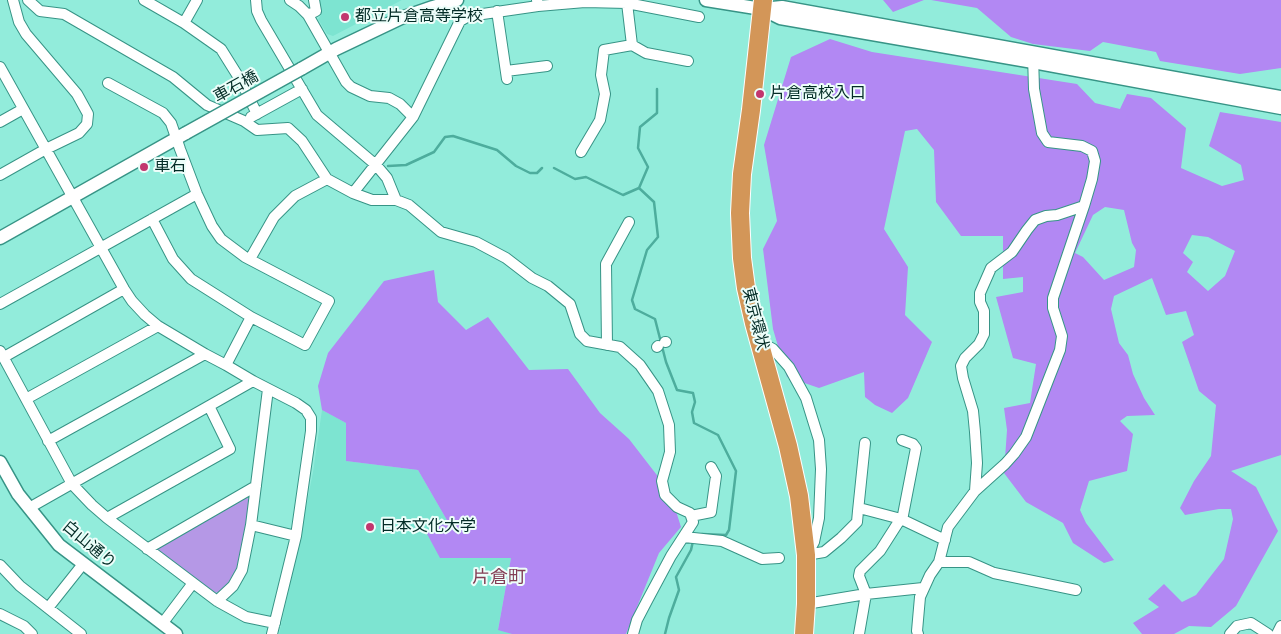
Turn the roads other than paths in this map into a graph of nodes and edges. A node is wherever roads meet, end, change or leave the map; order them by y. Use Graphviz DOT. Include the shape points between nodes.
graph roads {
  1 [pos="13,0"];
  2 [pos="28,0"];
  3 [pos="144,0"];
  4 [pos="197,0"];
  5 [pos="256,0"];
  6 [pos="290,0"];
  7 [pos="314,0"];
  8 [pos="457,0"];
  9 [pos="706,0"];
  10 [pos="538,3"];
  11 [pos="627,4"];
  12 [pos="762,5"];
  13 [pos="497,12"];
  14 [pos="308,16"];
  15 [pos="699,17"];
  16 [pos="184,23"];
  17 [pos="632,45"];
  18 [pos="329,53"];
  19 [pos="1033,57"];
  20 [pos="688,61"];
  21 [pos="547,66"];
  22 [pos="0,69"];
  23 [pos="108,83"];
  24 [pos="302,89"];
  25 [pos="1281,97"];
  26 [pos="1281,108"];
  27 [pos="23,109"];
  28 [pos="257,114"];
  29 [pos="413,117"];
  30 [pos="244,121"];
  31 [pos="0,122"];
  32 [pos="181,136"];
  33 [pos="46,150"];
  34 [pos="582,152"];
  35 [pos="376,165"];
  36 [pos="0,175"];
  37 [pos="327,178"];
  38 [pos="353,193"];
  39 [pos="197,194"];
  40 [pos="72,198"];
  41 [pos="396,200"];
  42 [pos="1084,206"];
  43 [pos="152,219"];
  44 [pos="628,222"];
  45 [pos="0,238"];
  46 [pos="101,248"];
  47 [pos="250,259"];
  48 [pos="124,290"];
  49 [pos="0,304"];
  50 [pos="251,317"];
  51 [pos="158,326"];
  52 [pos="760,342"];
  53 [pos="607,344"];
  54 [pos="2,354"];
  55 [pos="205,354"];
  56 [pos="226,365"];
  57 [pos="253,381"];
  58 [pos="268,389"];
  59 [pos="26,399"];
  60 [pos="209,406"];
  61 [pos="902,440"];
  62 [pos="48,441"];
  63 [pos="865,443"];
  64 [pos="1,465"];
  65 [pos="712,467"];
  66 [pos="72,484"];
  67 [pos="256,486"];
  68 [pos="975,491"];
  69 [pos="29,508"];
  70 [pos="858,510"];
  71 [pos="691,516"];
  72 [pos="106,518"];
  73 [pos="901,518"];
  74 [pos="251,525"];
  75 [pos="296,536"];
  76 [pos="684,537"];
  77 [pos="945,540"];
  78 [pos="148,549"];
  79 [pos="806,556"];
  80 [pos="779,558"];
  81 [pos="939,562"];
  82 [pos="84,564"];
  83 [pos="0,565"];
  84 [pos="193,583"];
  85 [pos="923,588"];
  86 [pos="1076,590"];
  87 [pos="866,594"];
  88 [pos="217,601"];
  89 [pos="806,604"];
  90 [pos="48,608"];
  91 [pos="1,617"];
  92 [pos="275,623"];
  93 [pos="162,624"];
  94 [pos="1281,626"];
  95 [pos="32,634"];
  96 [pos="81,634"];
  97 [pos="176,634"];
  98 [pos="272,634"];
  99 [pos="633,634"];
  100 [pos="804,634"];
  101 [pos="859,634"];
  102 [pos="918,634"];
  103 [pos="1230,634"];
  104 [pos="1268,634"];
  105 [pos="1277,634"];
  1 -- 33 [label="street" via="26,34 77,94 88,114 87,124 79,132"];
  2 -- 30 [label="street" via="40,11 64,14 173,77 207,105"];
  3 -- 16 [label="street"];
  4 -- 16 [label="street"];
  5 -- 24 [label="street" via="261,20"];
  6 -- 14 [label="street"];
  7 -- 14 [label="street" via="316,11"];
  8 -- 18 [label="street, 車石橋" via="402,18"];
  9 -- 12 [label="street"];
  10 -- 11 [label="street"];
  10 -- 13 [label="street"];
  11 -- 15 [label="street"];
  11 -- 17 [label="street"];
  12 -- 19 [label="street" via="780,18"];
  12 -- 52 [label="highway, 東京環状" via="740,213 746,288"];
  13 -- 21 [label="street" via="507,75"];
  13 -- 29 [label="street" via="469,16 460,21"];
  14 -- 18 [label="street"];
  16 -- 28 [label="street" via="221,49"];
  17 -- 20 [label="street" via="646,53"];
  17 -- 34 [label="street" via="604,50 601,75 605,94 600,120"];
  18 -- 29 [label="street" via="351,87 370,96 389,98"];
  18 -- 32 [label="street, 車石橋, bridge"];
  19 -- 25 [label="street"];
  19 -- 26 [label="street"];
  19 -- 42 [label="street" via="1034,89 1042,133 1048,142 1082,146 1092,151 1095,161"];
  22 -- 27 [label="street"];
  23 -- 32 [label="street" via="163,113"];
  24 -- 28 [label="street"];
  24 -- 35 [label="street" via="317,115"];
  27 -- 31 [label="street"];
  27 -- 33 [label="street"];
  28 -- 30 [label="street"];
  29 -- 35 [label="street"];
  30 -- 37 [label="street" via="257,130 288,128 302,141"];
  32 -- 39 [label="street"];
  32 -- 40 [label="street, 車石橋"];
  33 -- 36 [label="street"];
  33 -- 40 [label="street"];
  35 -- 38 [label="street"];
  35 -- 41 [label="street" via="387,178"];
  37 -- 38 [label="street"];
  37 -- 47 [label="street" via="295,196 274,217"];
  38 -- 41 [label="street" via="372,200"];
  39 -- 43 [label="street"];
  39 -- 47 [label="street" via="221,239"];
  40 -- 45 [label="street, 車石橋"];
  40 -- 46 [label="street"];
  41 -- 53 [label="street" via="409,205 441,232 476,242 548,286 570,304 580,334 587,342"];
  42 -- 68 [label="street" via="1053,298 1062,336 1060,350 1026,437 1005,464"];
  42 -- 68 [label="street" via="1035,220 1012,252 991,268 980,293 984,334 961,366 973,411 977,463"];
  43 -- 46 [label="street"];
  43 -- 50 [label="street" via="173,260 191,279"];
  44 -- 53 [label="street" via="606,264"];
  46 -- 48 [label="street"];
  46 -- 49 [label="street"];
  47 -- 50 [label="street" via="329,301 305,344"];
  48 -- 51 [label="street"];
  48 -- 54 [label="street"];
  50 -- 56 [label="street"];
  51 -- 55 [label="street"];
  51 -- 59 [label="street"];
  52 -- 79 [label="highway, 東京環状" via="795,476"];
  52 -- 79 [label="street" via="773,349 789,367 806,398 819,440 819,518 814,542"];
  53 -- 71 [label="street" via="620,347 635,360 658,391 669,425 670,452 662,481 665,495"];
  54 -- 59 [label="street"];
  55 -- 56 [label="street"];
  55 -- 62 [label="street"];
  56 -- 57 [label="street"];
  57 -- 58 [label="street"];
  57 -- 60 [label="street"];
  58 -- 67 [label="street"];
  58 -- 75 [label="street" via="306,410 311,418"];
  59 -- 62 [label="street"];
  60 -- 66 [label="street"];
  60 -- 72 [label="street" via="230,449"];
  61 -- 73 [label="street" via="916,448"];
  62 -- 66 [label="street"];
  63 -- 70 [label="street"];
  64 -- 69 [label="street, 白山通り"];
  65 -- 71 [label="street" via="716,476 711,512"];
  66 -- 69 [label="street"];
  66 -- 72 [label="street"];
  67 -- 74 [label="street"];
  67 -- 78 [label="street"];
  68 -- 77 [label="street" via="948,527"];
  69 -- 82 [label="street, 白山通り" via="59,545"];
  70 -- 73 [label="street"];
  70 -- 79 [label="street" via="857,522 841,538 824,552"];
  71 -- 76 [label="street" via="693,522"];
  72 -- 78 [label="street"];
  73 -- 77 [label="street"];
  73 -- 87 [label="street" via="880,551 860,571"];
  74 -- 75 [label="street"];
  74 -- 88 [label="street" via="242,570 233,586"];
  75 -- 92 [label="street"];
  76 -- 80 [label="street" via="722,541 762,559"];
  76 -- 99 [label="street" via="648,599"];
  77 -- 81 [label="street"];
  78 -- 84 [label="street"];
  79 -- 89 [label="highway, 東京環状"];
  81 -- 85 [label="street"];
  81 -- 86 [label="street" via="969,562 994,573"];
  82 -- 90 [label="street"];
  82 -- 93 [label="street, 白山通り"];
  83 -- 90 [label="street"];
  84 -- 88 [label="street"];
  84 -- 93 [label="street"];
  85 -- 87 [label="street"];
  85 -- 102 [label="street"];
  87 -- 89 [label="street"];
  87 -- 101 [label="street"];
  88 -- 92 [label="street" via="246,617"];
  89 -- 100 [label="highway, 東京環状"];
  90 -- 96 [label="street"];
  91 -- 95 [label="street" via="24,626"];
  92 -- 98 [label="street"];
  93 -- 97 [label="street, 白山通り"];
  94 -- 105 [label="street"];
  103 -- 104 [label="street" via="1237,626 1251,623"];
}
